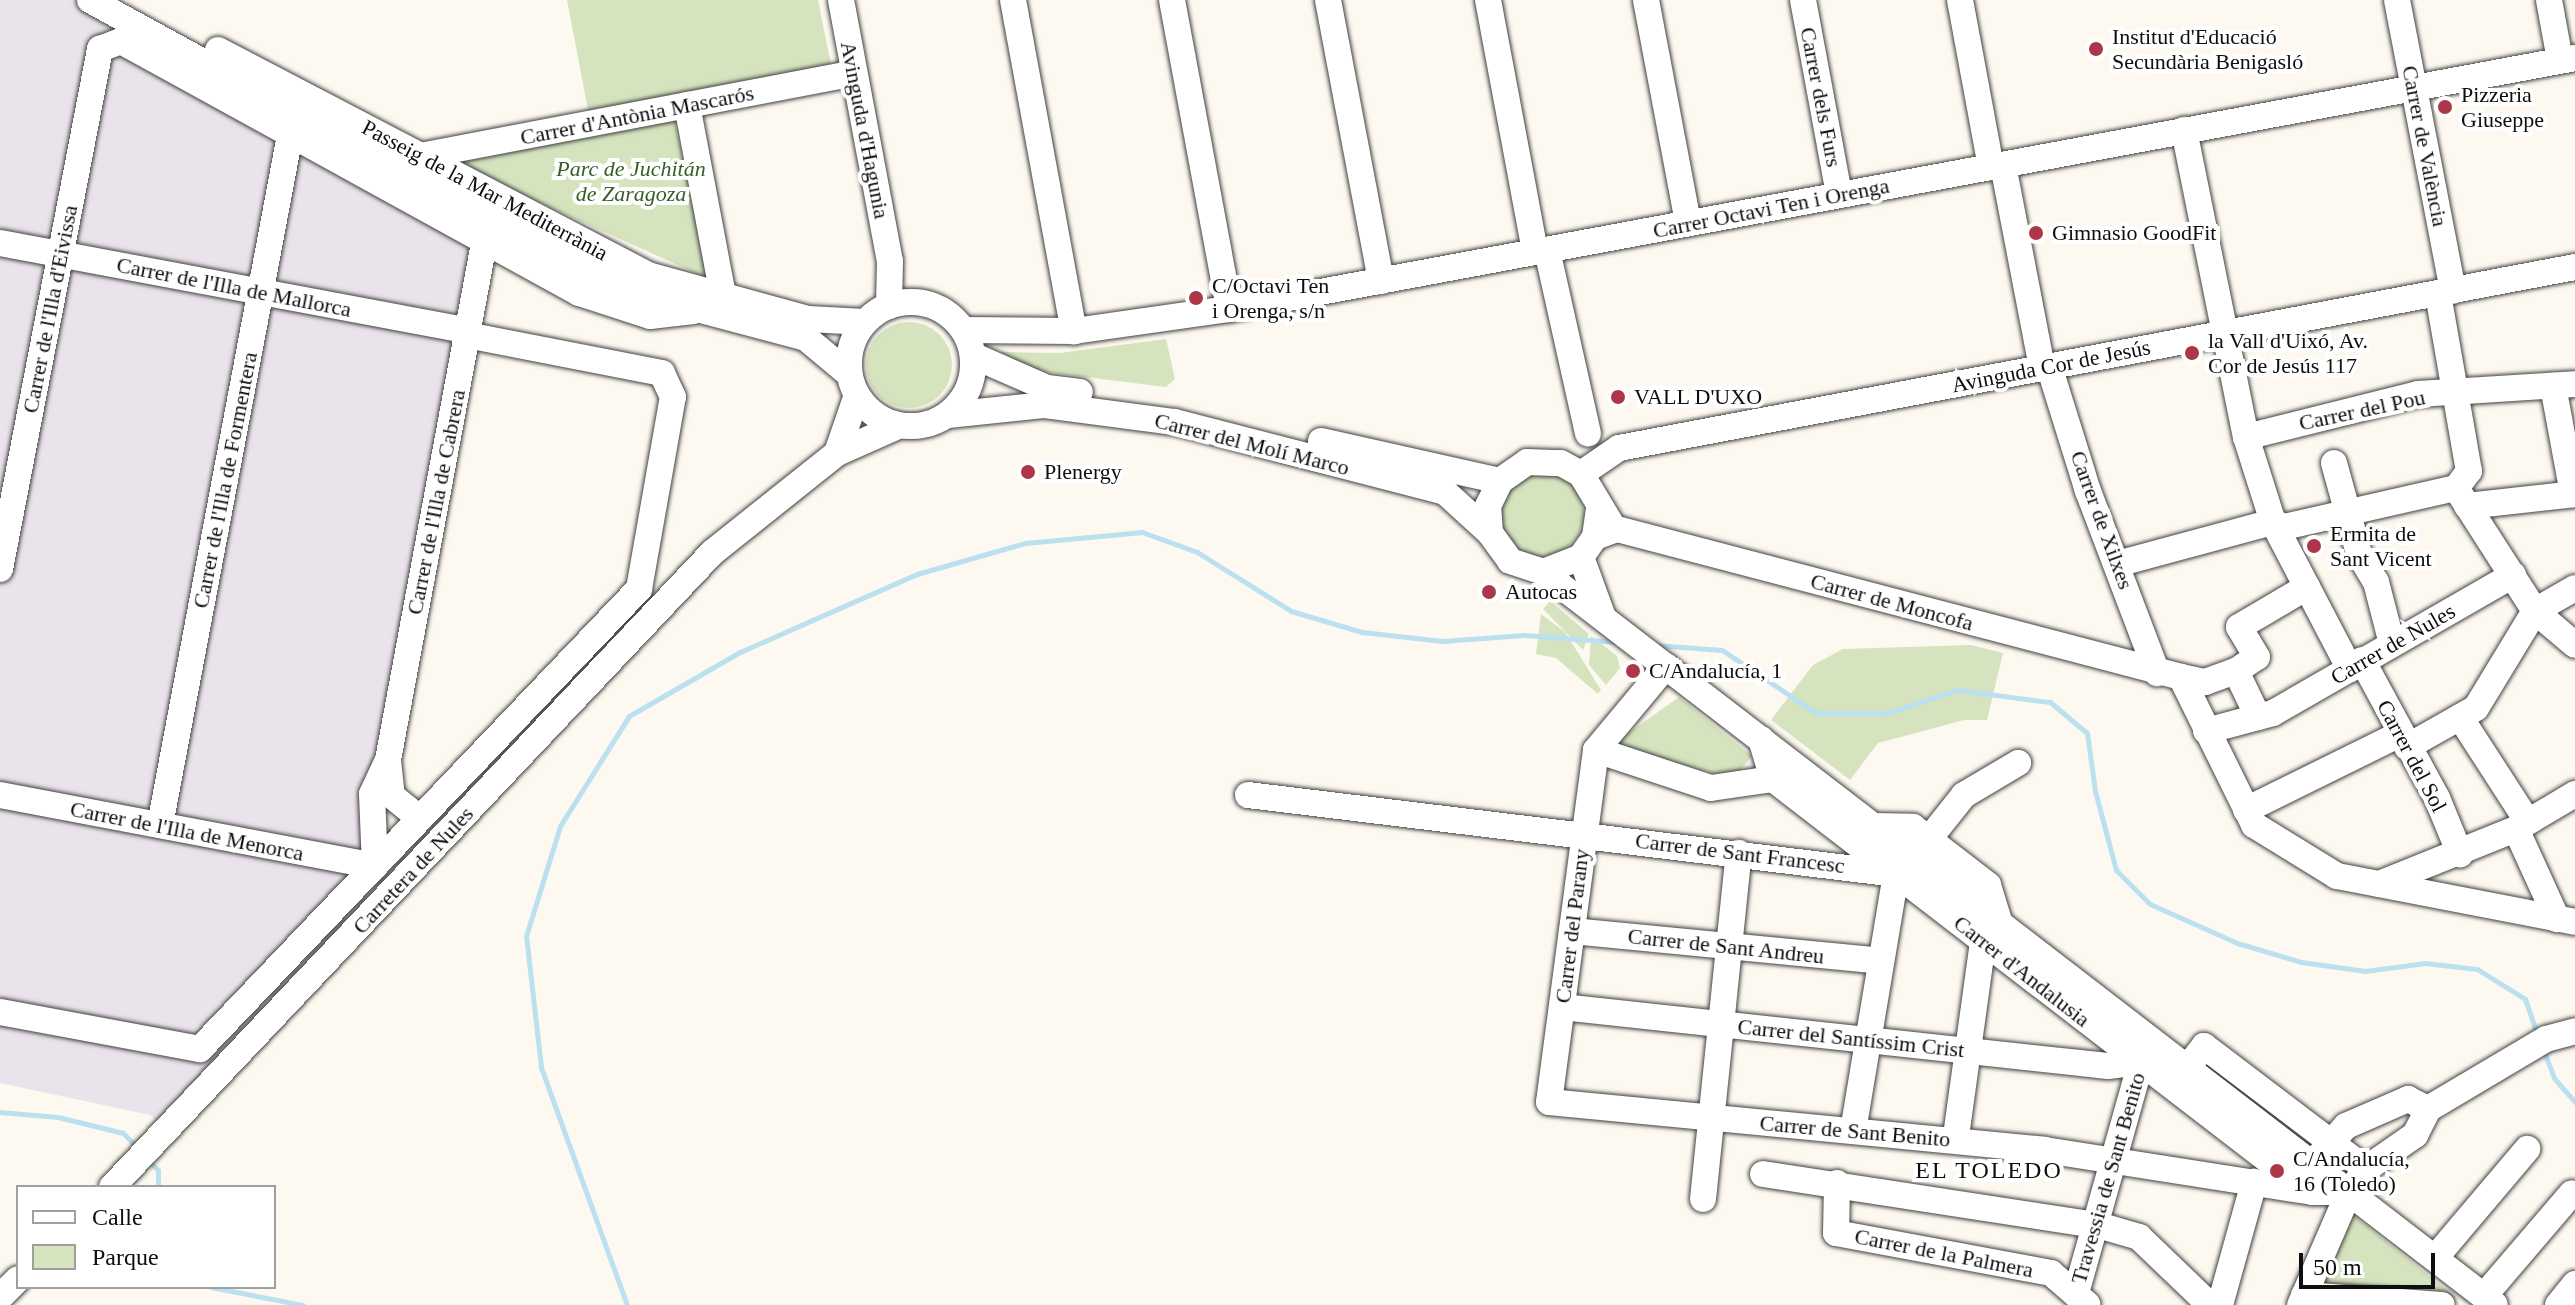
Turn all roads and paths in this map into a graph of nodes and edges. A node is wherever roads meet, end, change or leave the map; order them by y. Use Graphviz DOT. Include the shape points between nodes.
graph roads {
  1 [pos="90,0"];
  2 [pos="125,0"];
  3 [pos="841,0"];
  4 [pos="1013,0"];
  5 [pos="1172,0"];
  6 [pos="1328,0"];
  7 [pos="1488,0"];
  8 [pos="1646,0"];
  9 [pos="1803,0"];
  10 [pos="1960,0"];
  11 [pos="2397,0"];
  12 [pos="2549,0"];
  13 [pos="100,49"];
  14 [pos="2568,59"];
  15 [pos="854,73"];
  16 [pos="2414,88"];
  17 [pos="687,105"];
  18 [pos="2184,130"];
  19 [pos="290,135"];
  20 [pos="420,156"];
  21 [pos="1997,166"];
  22 [pos="1839,195"];
  23 [pos="1688,223"];
  24 [pos="0,243"];
  25 [pos="484,243"];
  26 [pos="1541,251"];
  27 [pos="60,254"];
  28 [pos="2575,267"];
  29 [pos="1381,281"];
  30 [pos="261,292"];
  31 [pos="2446,293"];
  32 [pos="723,295"];
  33 [pos="902,304"];
  34 [pos="1229,309"];
  35 [pos="694,311"];
  36 [pos="865,322"];
  37 [pos="965,330"];
  38 [pos="1074,331"];
  39 [pos="467,333"];
  40 [pos="2225,333"];
  41 [pos="974,356"];
  42 [pos="2046,367"];
  43 [pos="662,373"];
  44 [pos="853,385"];
  45 [pos="2564,385"];
  46 [pos="2457,394"];
  47 [pos="948,415"];
  48 [pos="898,426"];
  49 [pos="1588,433"];
  50 [pos="2246,437"];
  51 [pos="1619,448"];
  52 [pos="837,453"];
  53 [pos="2334,463"];
  54 [pos="1571,468"];
  55 [pos="1500,481"];
  56 [pos="2574,494"];
  57 [pos="2462,497"];
  58 [pos="2348,515"];
  59 [pos="2273,522"];
  60 [pos="1490,533"];
  61 [pos="1598,541"];
  62 [pos="713,552"];
  63 [pos="2117,564"];
  64 [pos="0,569"];
  65 [pos="1543,572"];
  66 [pos="2513,575"];
  67 [pos="2307,587"];
  68 [pos="2575,588"];
  69 [pos="2535,611"];
  70 [pos="1603,617"];
  71 [pos="595,635"];
  72 [pos="2392,644"];
  73 [pos="2575,645"];
  74 [pos="2356,664"];
  75 [pos="1666,666"];
  76 [pos="2242,667"];
  77 [pos="2168,675"];
  78 [pos="2265,715"];
  79 [pos="2460,717"];
  80 [pos="2208,735"];
  81 [pos="2403,740"];
  82 [pos="1596,750"];
  83 [pos="388,760"];
  84 [pos="2018,763"];
  85 [pos="1782,771"];
  86 [pos="2575,794"];
  87 [pos="0,795"];
  88 [pos="1248,795"];
  89 [pos="2246,810"];
  90 [pos="420,819"];
  91 [pos="2521,824"];
  92 [pos="160,825"];
  93 [pos="1874,826"];
  94 [pos="1584,835"];
  95 [pos="1929,839"];
  96 [pos="1739,853"];
  97 [pos="2460,854"];
  98 [pos="375,866"];
  99 [pos="1896,874"];
  100 [pos="2378,884"];
  101 [pos="2569,920"];
  102 [pos="1572,931"];
  103 [pos="1991,932"];
  104 [pos="1730,947"];
  105 [pos="1881,961"];
  106 [pos="1562,1007"];
  107 [pos="0,1012"];
  108 [pos="1722,1024"];
  109 [pos="2575,1031"];
  110 [pos="1868,1040"];
  111 [pos="1968,1051"];
  112 [pos="2141,1062"];
  113 [pos="2187,1068"];
  114 [pos="2272,1098"];
  115 [pos="1549,1102"];
  116 [pos="2428,1109"];
  117 [pos="1712,1117"];
  118 [pos="1855,1119"];
  119 [pos="2256,1121"];
  120 [pos="2305,1123"];
  121 [pos="1957,1129"];
  122 [pos="2332,1143"];
  123 [pos="2288,1145"];
  124 [pos="2527,1149"];
  125 [pos="2118,1159"];
  126 [pos="2312,1164"];
  127 [pos="2366,1169"];
  128 [pos="1763,1174"];
  129 [pos="2254,1182"];
  130 [pos="1837,1183"];
  131 [pos="114,1185"];
  132 [pos="2349,1192"];
  133 [pos="2572,1193"];
  134 [pos="1703,1199"];
  135 [pos="2098,1225"];
  136 [pos="2435,1258"];
  137 [pos="16,1281"];
  138 [pos="2575,1284"];
  139 [pos="0,1297"];
  140 [pos="2302,1300"];
  141 [pos="2490,1301"];
  142 [pos="2084,1302"];
  143 [pos="2210,1305"];
  144 [pos="2220,1305"];
  145 [pos="2442,1305"];
  146 [pos="2558,1305"];
  1 -- 35 [label="street, Passeig de la Mar Mediterrània" via="554,254 633,292"];
  2 -- 20 [label="street, Passeig de la Mar Mediterrània"];
  3 -- 15 [label="street, Avinguda d'Hagunia"];
  4 -- 38 [label="street"];
  5 -- 34 [label="street"];
  6 -- 29 [label="street"];
  7 -- 26 [label="street"];
  8 -- 23 [label="street"];
  9 -- 22 [label="street, Carrer dels Furs"];
  10 -- 21 [label="street, Carrer de Xilxes"];
  11 -- 16 [label="street, Carrer de València"];
  12 -- 14 [label="street"];
  13 -- 19 [label="street, Passeig de la Mar Mediterrània" via="121,41"];
  13 -- 27 [label="street, Carrer de l'Illa d'Eivissa"];
  14 -- 16 [label="street, Carrer Octavi Ten i Orenga"];
  15 -- 17 [label="street, Carrer d'Antònia Mascarós"];
  15 -- 33 [label="street, Avinguda d'Hagunia"];
  16 -- 18 [label="street, Carrer Octavi Ten i Orenga"];
  16 -- 31 [label="street, Carrer de València"];
  17 -- 20 [label="street, Carrer d'Antònia Mascarós"];
  17 -- 32 [label="street"];
  18 -- 21 [label="street, Carrer Octavi Ten i Orenga"];
  18 -- 40 [label="street, Carrer del Sol"];
  19 -- 25 [label="street, Passeig de la Mar Mediterrània"];
  19 -- 30 [label="street, Carrer de l'Illa de Formentera"];
  20 -- 32 [label="street, Passeig de la Mar Mediterrània" via="648,275"];
  21 -- 22 [label="street, Carrer Octavi Ten i Orenga"];
  21 -- 42 [label="street, Carrer de Xilxes"];
  22 -- 23 [label="street, Carrer Octavi Ten i Orenga"];
  23 -- 26 [label="street, Carrer Octavi Ten i Orenga"];
  24 -- 27 [label="street, Carrer de l'Illa de Mallorca"];
  25 -- 35 [label="street, Passeig de la Mar Mediterrània" via="579,293 636,312 650,316"];
  25 -- 39 [label="street, Carrer de l'Illa de Cabrera"];
  26 -- 29 [label="street, Carrer Octavi Ten i Orenga"];
  26 -- 49 [label="street"];
  27 -- 30 [label="street, Carrer de l'Illa de Mallorca"];
  27 -- 64 [label="street, Carrer de l'Illa d'Eivissa"];
  28 -- 31 [label="street, Avinguda Cor de Jesús"];
  29 -- 34 [label="street, Carrer Octavi Ten i Orenga"];
  30 -- 39 [label="street, Carrer de l'Illa de Mallorca"];
  30 -- 92 [label="street, Carrer de l'Illa de Formentera"];
  31 -- 40 [label="street, Avinguda Cor de Jesús"];
  31 -- 46 [label="street, Carrer de València"];
  32 -- 36 [label="street, Passeig de la Mar Mediterrània" via="808,319"];
  33 -- 36 [label="street"];
  33 -- 37 [label="street" via="943,310"];
  34 -- 38 [label="street, Carrer Octavi Ten i Orenga"];
  35 -- 44 [label="street, Passeig de la Mar Mediterrània" via="806,338"];
  36 -- 44 [label="street" via="851,347"];
  37 -- 38 [label="street, Carrer Octavi Ten i Orenga"];
  37 -- 41 [label="street"];
  39 -- 43 [label="street, Carrer de l'Illa de Mallorca"];
  39 -- 83 [label="street, Carrer de l'Illa de Cabrera"];
  40 -- 42 [label="street, Avinguda Cor de Jesús"];
  40 -- 50 [label="street, Carrer del Sol"];
  41 -- 47 [label="street" via="969,389"];
  41 -- 55 [label="street, Carrer del Molí Marco" via="1047,388 1176,404 1452,474"];
  42 -- 51 [label="street, Avinguda Cor de Jesús"];
  42 -- 63 [label="street, Carrer de Xilxes"];
  43 -- 71 [label="street, Carretera de Nules" via="673,397 639,589"];
  44 -- 48 [label="street" via="874,415"];
  44 -- 52 [label="street"];
  45 -- 46 [label="street, Carrer del Pou"];
  45 -- 56 [label="street"];
  46 -- 50 [label="street, Carrer del Pou" via="2418,394"];
  46 -- 57 [label="street, Carrer de València" via="2469,471"];
  47 -- 48 [label="street" via="924,426"];
  47 -- 60 [label="street, Carrer del Molí Marco" via="1045,405 1175,422 1445,492"];
  48 -- 52 [label="street, Carretera de Nules"];
  49 -- 51 [label="street"];
  49 -- 54 [label="street"];
  50 -- 59 [label="street, Carrer del Sol"];
  51 -- 54 [label="street, Avinguda Cor de Jesús"];
  52 -- 62 [label="street, Carretera de Nules"];
  53 -- 58 [label="street"];
  54 -- 55 [label="street" via="1527,462"];
  54 -- 61 [label="street" via="1599,509"];
  55 -- 60 [label="street" via="1488,506"];
  56 -- 57 [label="street"];
  57 -- 58 [label="street"];
  57 -- 66 [label="street"];
  58 -- 59 [label="street" via="2284,527"];
  58 -- 72 [label="street" via="2359,554 2376,582"];
  59 -- 63 [label="street"];
  59 -- 67 [label="street, Carrer del Sol"];
  60 -- 65 [label="street" via="1510,561"];
  61 -- 65 [label="street"];
  61 -- 70 [label="street"];
  61 -- 77 [label="street, Carrer de Moncofa"];
  62 -- 71 [label="street, Carretera de Nules" via="684,566 622,624"];
  62 -- 131 [label="street, Carretera de Nules"];
  63 -- 77 [label="street, Carrer de Xilxes"];
  65 -- 70 [label="street"];
  66 -- 69 [label="street"];
  66 -- 72 [label="street, Carrer de Nules"];
  67 -- 74 [label="street, Carrer del Sol"];
  67 -- 76 [label="street" via="2239,627 2257,657"];
  68 -- 69 [label="street"];
  69 -- 73 [label="street"];
  69 -- 79 [label="street" via="2476,708"];
  70 -- 75 [label="street"];
  71 -- 90 [label="street, Carretera de Nules"];
  72 -- 74 [label="street, Carrer de Nules"];
  74 -- 78 [label="street, Carrer de Nules"];
  74 -- 81 [label="street, Carrer del Sol"];
  75 -- 82 [label="street"];
  75 -- 85 [label="street" via="1761,739"];
  76 -- 77 [label="street, Carrer de Moncofa" via="2205,682"];
  76 -- 78 [label="street"];
  77 -- 80 [label="street, Carrer de Xilxes"];
  78 -- 80 [label="street, Carrer de Nules"];
  79 -- 81 [label="street"];
  79 -- 91 [label="street"];
  80 -- 89 [label="street, Carrer de Xilxes"];
  81 -- 89 [label="street"];
  81 -- 97 [label="street, Carrer del Sol" via="2437,798"];
  82 -- 85 [label="street" via="1711,788"];
  82 -- 94 [label="street, Carrer del Parany"];
  83 -- 90 [label="street, Carrer de l'Illa de Cabrera" via="392,796"];
  83 -- 98 [label="street, Carrer de l'Illa de Cabrera" via="372,794"];
  84 -- 95 [label="street" via="1964,795"];
  85 -- 93 [label="street, Carrer d'Andalusia"];
  85 -- 99 [label="street, Carrer d'Andalusia"];
  86 -- 91 [label="street"];
  87 -- 92 [label="street, Carrer de l'Illa de Menorca"];
  88 -- 94 [label="street, Carrer de Sant Francesc"];
  89 -- 100 [label="street, Carrer de Xilxes" via="2254,825 2337,876"];
  90 -- 98 [label="street, Carretera de Nules"];
  91 -- 97 [label="street"];
  91 -- 101 [label="street"];
  92 -- 98 [label="street, Carrer de l'Illa de Menorca"];
  93 -- 95 [label="street, Carrer d'Andalusia" via="1913,827"];
  93 -- 103 [label="street, Carrer d'Andalusia"];
  94 -- 96 [label="street, Carrer de Sant Francesc"];
  94 -- 102 [label="street, Carrer del Parany"];
  95 -- 103 [label="street, Carrer d'Andalusia" via="1988,885"];
  96 -- 99 [label="street, Carrer de Sant Francesc"];
  96 -- 104 [label="street"];
  97 -- 100 [label="street"];
  98 -- 107 [label="street, Carretera de Nules" via="200,1049"];
  99 -- 103 [label="street, Carrer d'Andalusia"];
  99 -- 105 [label="street"];
  100 -- 101 [label="street, Carrer de Xilxes"];
  102 -- 104 [label="street, Carrer de Sant Andreu"];
  102 -- 106 [label="street, Carrer del Parany"];
  103 -- 111 [label="street"];
  103 -- 112 [label="street, Carrer d'Andalusia"];
  103 -- 113 [label="street, Carrer d'Andalusia"];
  104 -- 105 [label="street, Carrer de Sant Andreu"];
  104 -- 108 [label="street"];
  105 -- 110 [label="street"];
  106 -- 108 [label="street, Carrer del Santíssim Crist"];
  106 -- 115 [label="street, Carrer del Parany"];
  108 -- 110 [label="street, Carrer del Santíssim Crist"];
  108 -- 117 [label="street"];
  109 -- 116 [label="street" via="2546,1039"];
  110 -- 111 [label="street, Carrer del Santíssim Crist"];
  110 -- 118 [label="street"];
  111 -- 112 [label="street, Carrer del Santíssim Crist" via="2108,1066"];
  111 -- 121 [label="street"];
  112 -- 125 [label="street, Travessia de Sant Benito"];
  112 -- 126 [label="street, Carrer d'Andalusia" via="2273,1164"];
  113 -- 114 [label="street" via="2204,1046"];
  113 -- 119 [label="street, Carrer d'Andalusia"];
  114 -- 119 [label="street"];
  114 -- 120 [label="street"];
  115 -- 117 [label="street, Carrer de Sant Benito"];
  116 -- 122 [label="street" via="2408,1099 2346,1126"];
  116 -- 127 [label="street" via="2415,1135"];
  117 -- 125 [label="street, Carrer de Sant Benito"];
  117 -- 134 [label="street"];
  119 -- 123 [label="street, Carrer d'Andalusia"];
  120 -- 122 [label="street"];
  120 -- 123 [label="street"];
  122 -- 126 [label="street"];
  122 -- 127 [label="street"];
  123 -- 126 [label="street, Carrer d'Andalusia"];
  124 -- 136 [label="street"];
  125 -- 129 [label="street, Carrer de Sant Benito"];
  125 -- 135 [label="street, Travessia de Sant Benito"];
  126 -- 132 [label="street, Carrer d'Andalusia"];
  127 -- 132 [label="street"];
  128 -- 130 [label="street"];
  129 -- 132 [label="street, Carrer de Sant Benito"];
  129 -- 144 [label="street"];
  130 -- 135 [label="street"];
  130 -- 142 [label="street, Carrer de la Palmera" via="1836,1233 2051,1273"];
  132 -- 136 [label="street, Carrer d'Andalusia"];
  132 -- 140 [label="street"];
  133 -- 141 [label="street"];
  135 -- 142 [label="street, Travessia de Sant Benito"];
  135 -- 143 [label="street" via="2139,1237"];
  136 -- 141 [label="street, Carrer d'Andalusia"];
  137 -- 139 [label="street"];
  138 -- 146 [label="street"];
  140 -- 145 [label="street"];
}
